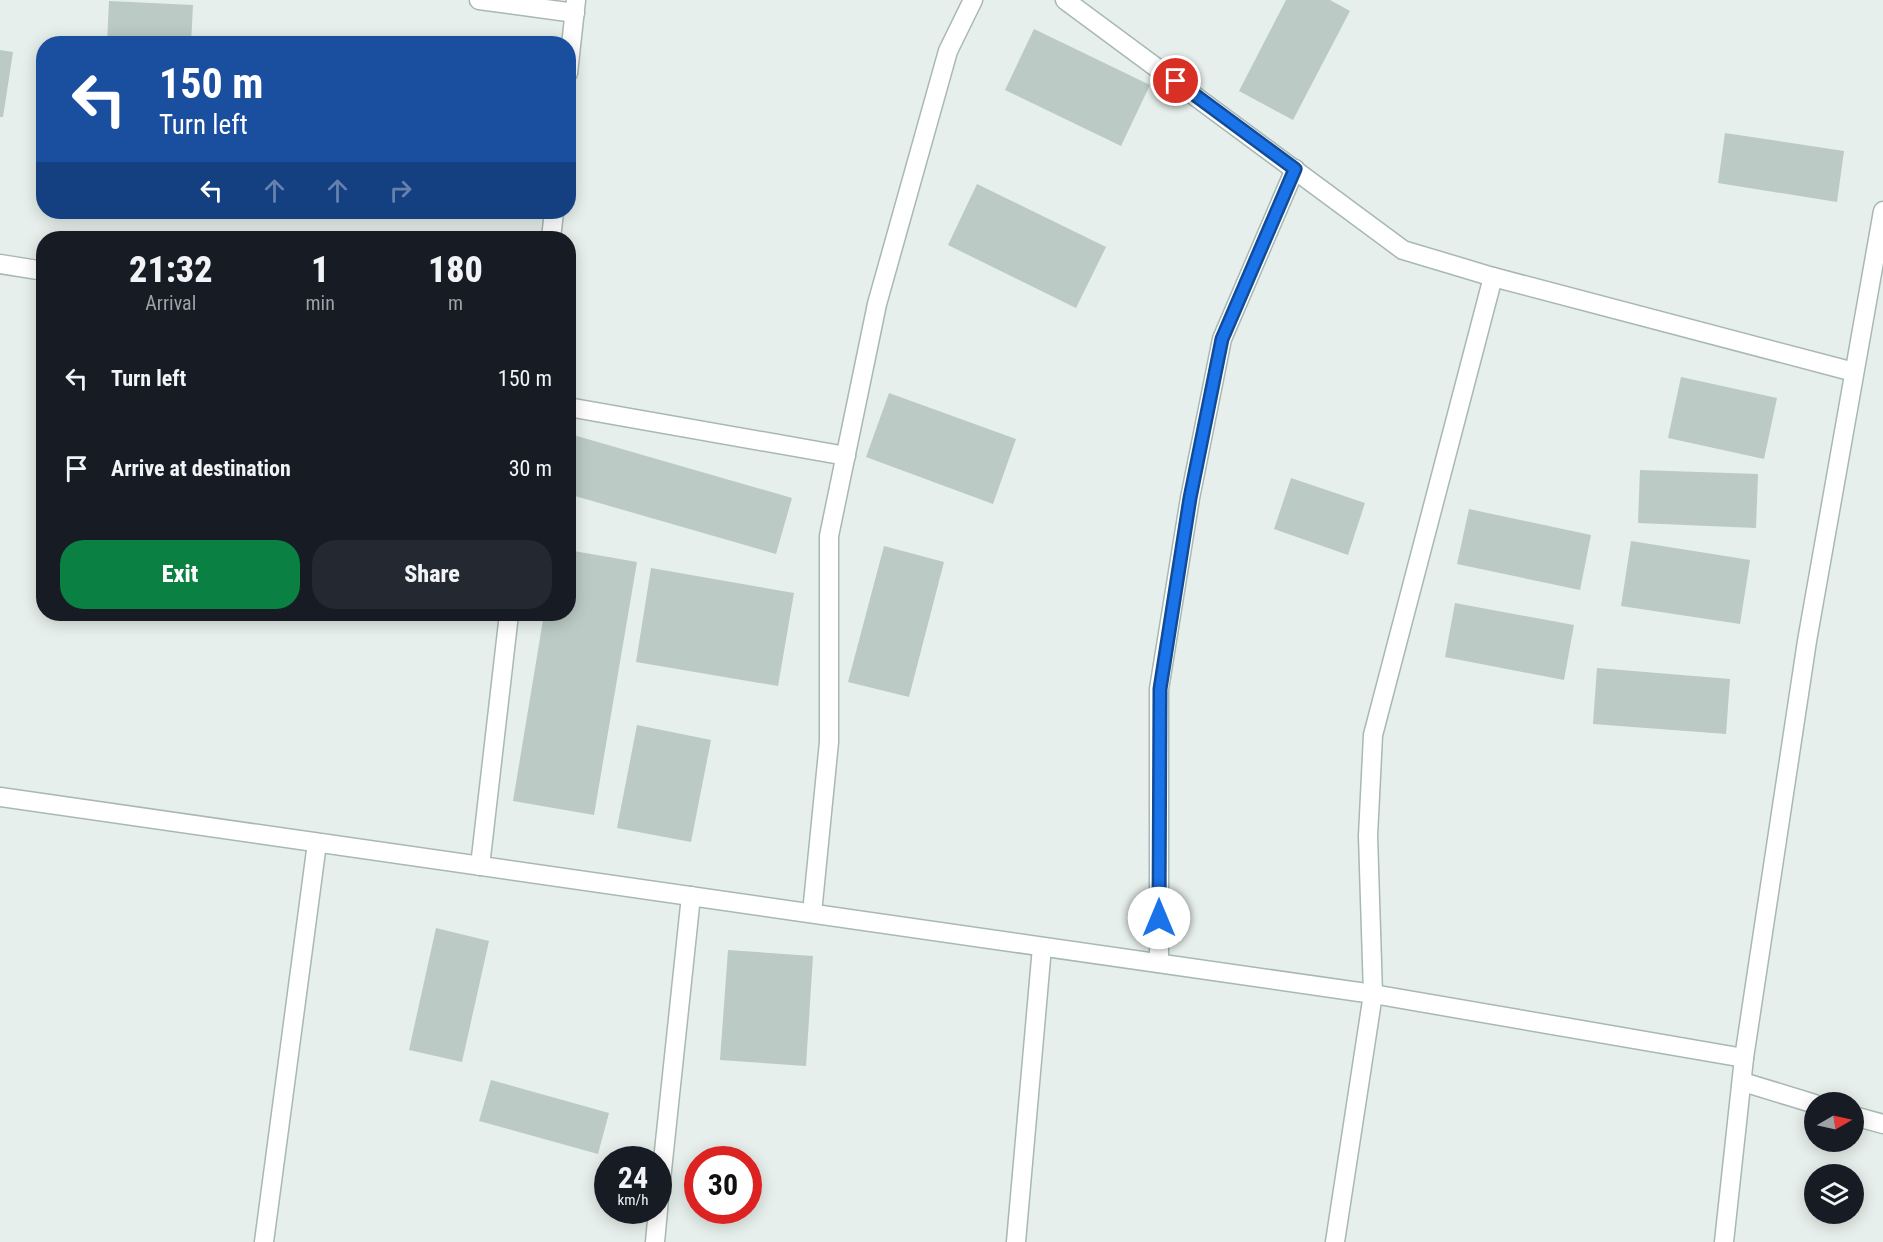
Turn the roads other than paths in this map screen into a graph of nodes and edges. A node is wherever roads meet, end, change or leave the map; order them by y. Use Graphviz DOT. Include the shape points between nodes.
graph roads {
  1 [pos="479,0"];
  2 [pos="973,0"];
  3 [pos="1065,0"];
  4 [pos="576,6"];
  5 [pos="572,36"];
  6 [pos="1295,169"];
  7 [pos="1883,211"];
  8 [pos="0,264"];
  9 [pos="36,269"];
  10 [pos="1493,277"];
  11 [pos="1854,372"];
  12 [pos="576,408"];
  13 [pos="846,456"];
  14 [pos="508,621"];
  15 [pos="0,797"];
  16 [pos="317,843"];
  17 [pos="480,866"];
  18 [pos="691,896"];
  19 [pos="812,913"];
  20 [pos="1042,947"];
  21 [pos="1159,963"];
  22 [pos="1373,994"];
  23 [pos="1744,1058"];
  24 [pos="1743,1082"];
  25 [pos="1804,1101"];
  26 [pos="1864,1119"];
  27 [pos="1883,1124"];
  28 [pos="665,1146"];
  29 [pos="657,1224"];
  30 [pos="264,1242"];
  31 [pos="655,1242"];
  32 [pos="1016,1242"];
  33 [pos="1335,1242"];
  34 [pos="1724,1242"];
  1 -- 4 [label="street"];
  2 -- 13 [label="street" via="948,51 883,281"];
  3 -- 6 [label="street"];
  4 -- 5 [label="street"];
  6 -- 10 [label="street" via="1404,250"];
  6 -- 21 [label="street" via="1222,339 1190,498 1160,689"];
  7 -- 11 [label="street"];
  8 -- 9 [label="street"];
  10 -- 11 [label="street"];
  10 -- 22 [label="street" via="1373,735 1368,836"];
  11 -- 23 [label="street" via="1807,640"];
  12 -- 13 [label="street"];
  13 -- 19 [label="street" via="829,536 829,742"];
  14 -- 17 [label="street"];
  15 -- 16 [label="street"];
  16 -- 17 [label="street"];
  16 -- 30 [label="street"];
  17 -- 18 [label="street"];
  18 -- 19 [label="street"];
  18 -- 28 [label="street"];
  19 -- 20 [label="street"];
  20 -- 21 [label="street"];
  20 -- 32 [label="street"];
  21 -- 22 [label="street"];
  22 -- 23 [label="street"];
  22 -- 33 [label="street"];
  23 -- 24 [label="street"];
  24 -- 25 [label="street"];
  24 -- 34 [label="street"];
  26 -- 27 [label="street"];
  29 -- 31 [label="street"];
}
